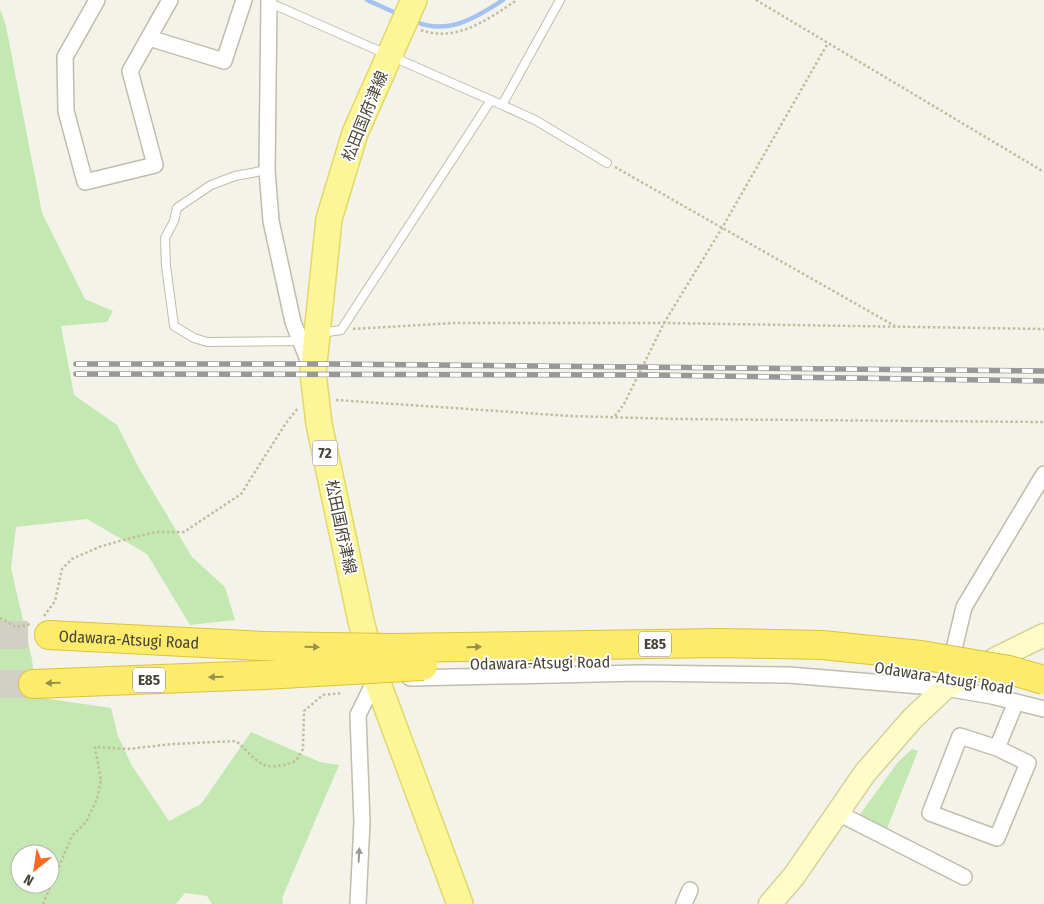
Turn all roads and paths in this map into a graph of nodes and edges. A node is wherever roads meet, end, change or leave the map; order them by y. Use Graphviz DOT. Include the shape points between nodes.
graph roads {
  1 [pos="96,0"];
  2 [pos="170,0"];
  3 [pos="244,0"];
  4 [pos="414,0"];
  5 [pos="517,0"];
  6 [pos="560,0"];
  7 [pos="756,0"];
  8 [pos="271,2"];
  9 [pos="403,24"];
  10 [pos="149,38"];
  11 [pos="828,43"];
  12 [pos="390,56"];
  13 [pos="491,100"];
  14 [pos="502,105"];
  15 [pos="607,163"];
  16 [pos="268,170"];
  17 [pos="1044,172"];
  18 [pos="722,228"];
  19 [pos="664,323"];
  20 [pos="896,327"];
  21 [pos="1044,329"];
  22 [pos="320,335"];
  23 [pos="315,399"];
  24 [pos="616,416"];
  25 [pos="1044,422"];
  26 [pos="1044,474"];
  27 [pos="0,618"];
  28 [pos="42,625"];
  29 [pos="1044,635"];
  30 [pos="376,678"];
  31 [pos="1044,680"];
  32 [pos="33,684"];
  33 [pos="944,688"];
  34 [pos="351,692"];
  35 [pos="1044,696"];
  36 [pos="1016,702"];
  37 [pos="1044,710"];
  38 [pos="997,748"];
  39 [pos="838,813"];
  40 [pos="964,877"];
  41 [pos="43,904"];
  42 [pos="358,904"];
  43 [pos="460,904"];
  44 [pos="770,904"];
  1 -- 10 [label="street" via="65,57 66,111 85,182 155,165 130,71"];
  2 -- 10 [label="street"];
  3 -- 10 [label="street" via="224,61"];
  4 -- 9 [label="main road, 松田国府津線 / 72"];
  5 -- 9 [label="path" via="483,22 461,31 441,34"];
  6 -- 14 [label="lane"];
  7 -- 11 [label="path"];
  8 -- 12 [label="lane"];
  8 -- 16 [label="street"];
  9 -- 12 [label="main road, 松田国府津線 / 72"];
  11 -- 17 [label="path"];
  11 -- 18 [label="path"];
  12 -- 13 [label="lane"];
  12 -- 22 [label="main road, 松田国府津線 / 72" via="355,133 328,219"];
  13 -- 14 [label="lane"];
  13 -- 22 [label="lane"];
  14 -- 15 [label="lane" via="535,120"];
  15 -- 18 [label="path"];
  16 -- 22 [label="street" via="271,221 293,322"];
  16 -- 22 [label="lane" via="235,176 211,185 177,208 165,238 174,326 208,342"];
  18 -- 19 [label="path"];
  18 -- 20 [label="path"];
  19 -- 20 [label="path"];
  19 -- 22 [label="path" via="454,323"];
  19 -- 24 [label="path"];
  20 -- 21 [label="path"];
  22 -- 23 [label="main road, 松田国府津線 / 72" via="313,373"];
  23 -- 24 [label="path" via="570,416"];
  23 -- 28 [label="path" via="306,400 286,423 241,494 184,532 156,532 99,547 72,559 62,569 55,601"];
  23 -- 30 [label="main road, 松田国府津線 / 72"];
  24 -- 25 [label="path"];
  26 -- 33 [label="street" via="964,607"];
  27 -- 28 [label="path" via="16,627"];
  28 -- 31 [label="highway, Odawara-Atsugi Road / E85, one-way, bridge" via="263,646 822,645 920,655 1009,670"];
  29 -- 33 [label="street"];
  30 -- 33 [label="street" via="717,673 789,675"];
  42 -- 30 [label="street, one-way" via="362,822 358,715"];
  30 -- 43 [label="main road, 松田国府津線 / 72"];
  35 -- 32 [label="highway, Odawara-Atsugi Road / E85, one-way, bridge" via="1003,685 917,670 821,661 395,667"];
  33 -- 36 [label="street"];
  33 -- 39 [label="street" via="886,747"];
  34 -- 41 [label="path" via="323,695 304,711 303,749 296,761 279,768 261,765 236,741 128,750 95,747 102,780 97,799 86,822 72,836"];
  36 -- 37 [label="street"];
  36 -- 38 [label="street"];
  38 -- 38 [label="street" via="1028,763 997,838 930,813 960,736"];
  39 -- 40 [label="street"];
  39 -- 44 [label="street"];
}
